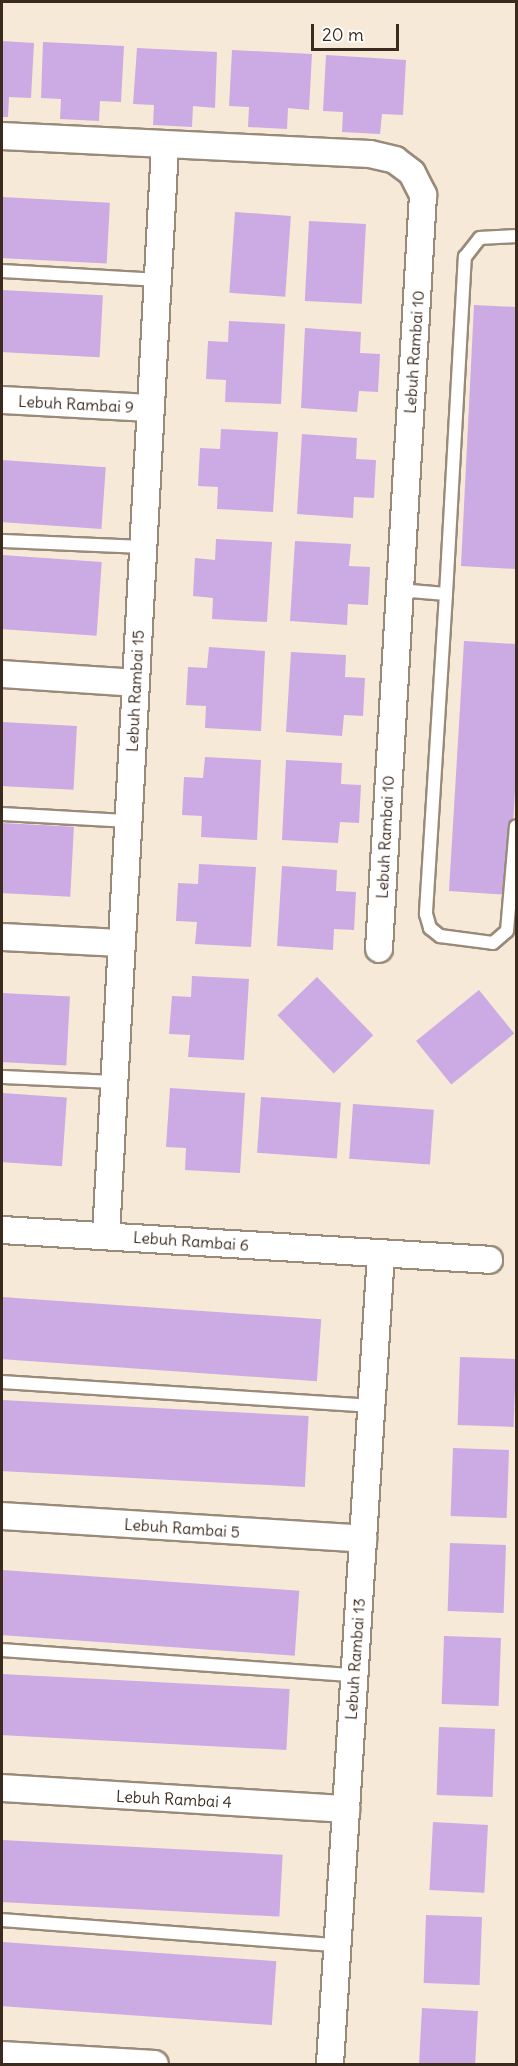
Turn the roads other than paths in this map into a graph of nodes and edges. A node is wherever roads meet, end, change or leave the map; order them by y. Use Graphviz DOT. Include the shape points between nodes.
graph roads {
  1 [pos="2,136"];
  2 [pos="165,145"];
  3 [pos="516,236"];
  4 [pos="2,271"];
  5 [pos="158,280"];
  6 [pos="2,400"];
  7 [pos="151,408"];
  8 [pos="2,541"];
  9 [pos="143,547"];
  10 [pos="399,590"];
  11 [pos="446,594"];
  12 [pos="2,674"];
  13 [pos="136,683"];
  14 [pos="2,814"];
  15 [pos="128,821"];
  16 [pos="516,826"];
  17 [pos="2,938"];
  18 [pos="122,943"];
  19 [pos="379,949"];
  20 [pos="2,1077"];
  21 [pos="114,1082"];
  22 [pos="2,1230"];
  23 [pos="106,1236"];
  24 [pos="381,1254"];
  25 [pos="489,1260"];
  26 [pos="2,1382"];
  27 [pos="371,1406"];
  28 [pos="2,1516"];
  29 [pos="363,1539"];
  30 [pos="2,1650"];
  31 [pos="354,1675"];
  32 [pos="2,1788"];
  33 [pos="346,1809"];
  34 [pos="2,1920"];
  35 [pos="337,1945"];
  36 [pos="2,2055"];
  37 [pos="155,2064"];
  38 [pos="330,2064"];
  1 -- 2 [label="street, Lebuh Rambai 10"];
  2 -- 5 [label="street, Lebuh Rambai 15"];
  2 -- 10 [label="street, Lebuh Rambai 10" via="370,154 395,160 412,173 423,195"];
  3 -- 11 [label="lane" via="480,238 465,257"];
  4 -- 5 [label="lane"];
  5 -- 7 [label="street, Lebuh Rambai 15"];
  6 -- 7 [label="street, Lebuh Rambai 9"];
  7 -- 9 [label="street, Lebuh Rambai 15"];
  8 -- 9 [label="lane"];
  9 -- 13 [label="street, Lebuh Rambai 15"];
  10 -- 11 [label="lane"];
  10 -- 19 [label="street, Lebuh Rambai 10"];
  11 -- 16 [label="lane" via="426,914 430,928 440,936 493,943 507,931"];
  12 -- 13 [label="street"];
  13 -- 15 [label="street, Lebuh Rambai 15"];
  14 -- 15 [label="lane"];
  15 -- 18 [label="street, Lebuh Rambai 15"];
  17 -- 18 [label="street"];
  18 -- 21 [label="street, Lebuh Rambai 15"];
  20 -- 21 [label="lane"];
  21 -- 23 [label="street, Lebuh Rambai 15"];
  22 -- 23 [label="street, Lebuh Rambai 6"];
  23 -- 24 [label="street, Lebuh Rambai 6"];
  24 -- 25 [label="street, Lebuh Rambai 6"];
  24 -- 27 [label="street, Lebuh Rambai 13"];
  26 -- 27 [label="lane"];
  27 -- 29 [label="street, Lebuh Rambai 13"];
  28 -- 29 [label="street, Lebuh Rambai 5"];
  29 -- 31 [label="street, Lebuh Rambai 13"];
  30 -- 31 [label="lane"];
  31 -- 33 [label="street, Lebuh Rambai 13"];
  32 -- 33 [label="street, Lebuh Rambai 4"];
  33 -- 35 [label="street, Lebuh Rambai 13"];
  34 -- 35 [label="lane"];
  35 -- 38 [label="street, Lebuh Rambai 13"];
  36 -- 37 [label="street"];
}
